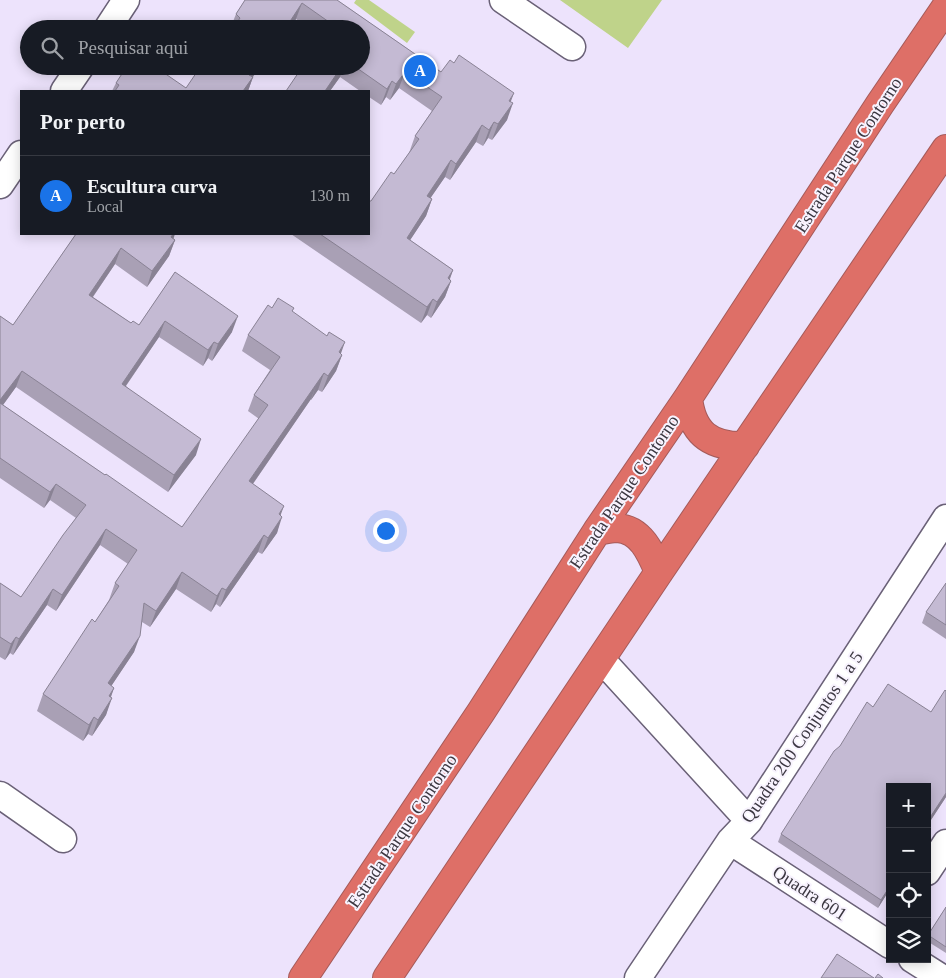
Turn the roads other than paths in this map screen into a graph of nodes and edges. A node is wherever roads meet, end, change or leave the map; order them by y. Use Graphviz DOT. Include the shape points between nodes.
graph roads {
  1 [pos="126,0"];
  2 [pos="503,0"];
  3 [pos="946,7"];
  4 [pos="113,20"];
  5 [pos="572,47"];
  6 [pos="75,75"];
  7 [pos="65,90"];
  8 [pos="946,149"];
  9 [pos="20,156"];
  10 [pos="0,186"];
  11 [pos="688,398"];
  12 [pos="745,446"];
  13 [pos="946,518"];
  14 [pos="597,531"];
  15 [pos="658,572"];
  16 [pos="601,659"];
  17 [pos="0,795"];
  18 [pos="749,822"];
  19 [pos="63,839"];
  20 [pos="730,841"];
  21 [pos="946,843"];
  22 [pos="931,866"];
  23 [pos="886,937"];
  24 [pos="918,963"];
  25 [pos="303,978"];
  26 [pos="387,978"];
  27 [pos="638,978"];
  28 [pos="942,978"];
  1 -- 4 [label="street"];
  2 -- 5 [label="street"];
  3 -- 11 [label="highway, Estrada Parque Contorno"];
  6 -- 7 [label="street"];
  8 -- 12 [label="highway"];
  9 -- 10 [label="street"];
  11 -- 12 [label="highway" via="690,412 705,436 731,447"];
  11 -- 14 [label="highway, Estrada Parque Contorno"];
  12 -- 15 [label="highway"];
  13 -- 18 [label="street, Quadra 200 Conjuntos 1 a 5"];
  14 -- 15 [label="highway" via="616,528 634,534 650,551"];
  14 -- 25 [label="highway, Estrada Parque Contorno" via="481,712"];
  15 -- 16 [label="highway"];
  16 -- 18 [label="street"];
  16 -- 26 [label="highway"];
  17 -- 19 [label="street"];
  18 -- 20 [label="street, Quadra 200 Conjuntos 1 a 5"];
  20 -- 23 [label="street, Quadra 601"];
  20 -- 27 [label="street, Quadra 200 Conjuntos 1 a 5"];
  21 -- 22 [label="street"];
  24 -- 28 [label="street"];
}
